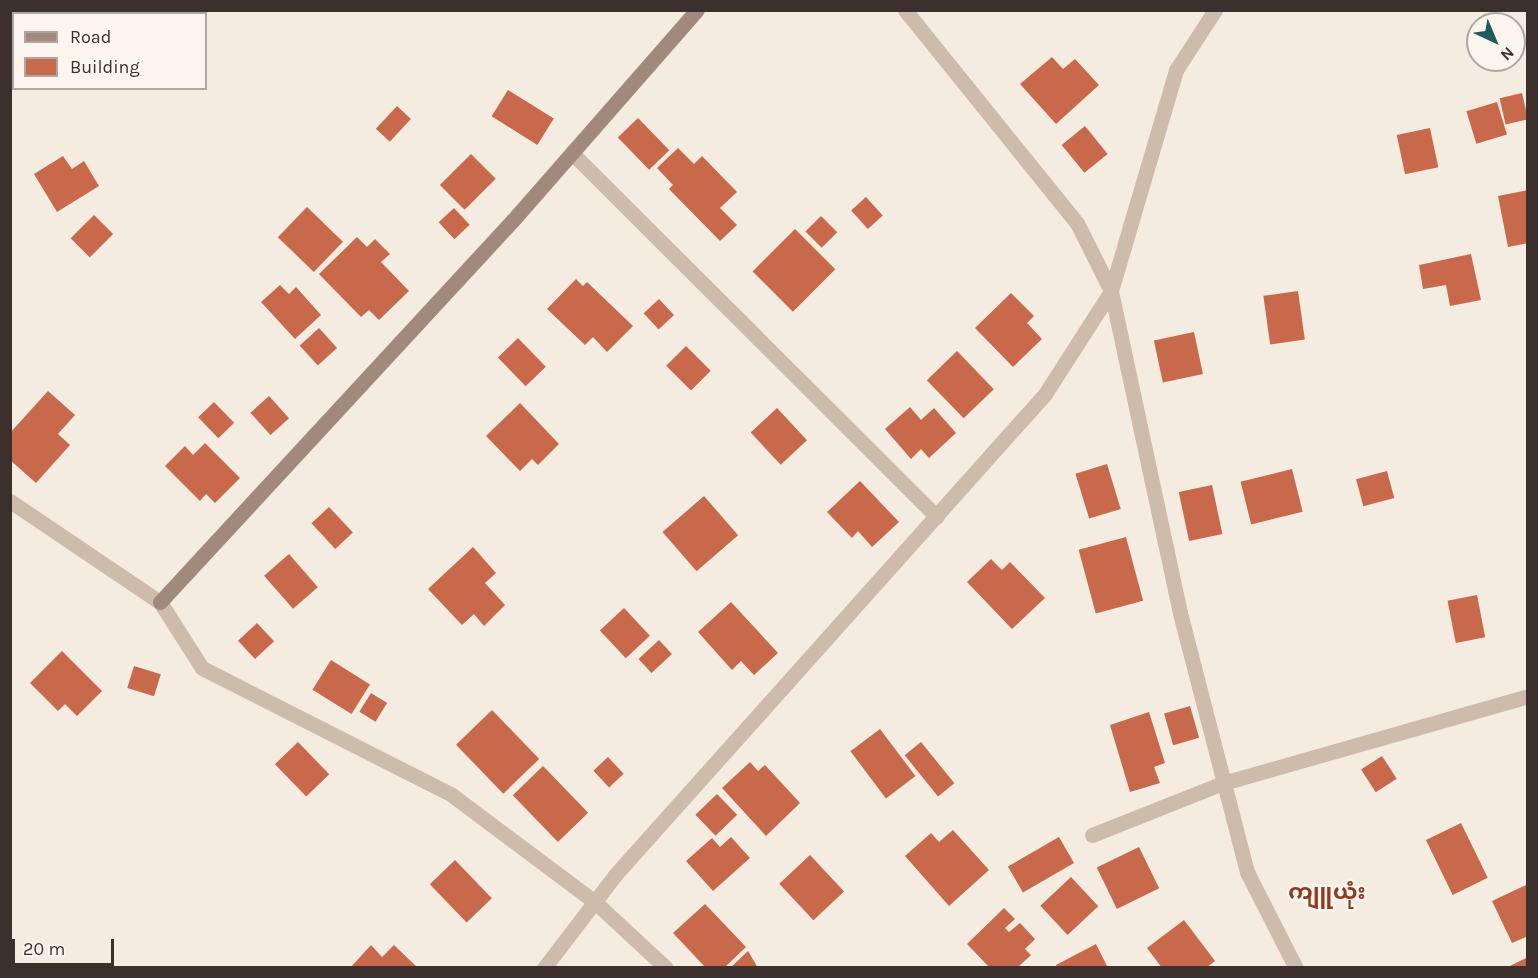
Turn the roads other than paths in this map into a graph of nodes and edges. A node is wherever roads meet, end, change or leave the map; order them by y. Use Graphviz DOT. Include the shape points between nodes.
graph roads {
  1 [pos="697,10"];
  2 [pos="905,10"];
  3 [pos="1215,10"];
  4 [pos="572,153"];
  5 [pos="1111,291"];
  6 [pos="10,501"];
  7 [pos="937,518"];
  8 [pos="160,602"];
  9 [pos="1527,696"];
  10 [pos="1223,783"];
  11 [pos="1092,835"];
  12 [pos="595,902"];
  13 [pos="544,968"];
  14 [pos="666,968"];
  15 [pos="1296,968"];
  1 -- 4 [label="street"];
  2 -- 5 [label="street" via="1077,223"];
  3 -- 5 [label="street" via="1176,70"];
  4 -- 7 [label="street"];
  4 -- 8 [label="street"];
  5 -- 7 [label="street" via="1045,394"];
  5 -- 10 [label="street" via="1180,613"];
  6 -- 8 [label="street"];
  7 -- 12 [label="street"];
  8 -- 12 [label="street" via="202,668 452,795"];
  9 -- 10 [label="street"];
  10 -- 11 [label="street"];
  10 -- 15 [label="street" via="1247,872"];
  12 -- 13 [label="street"];
  12 -- 14 [label="street"];
}
